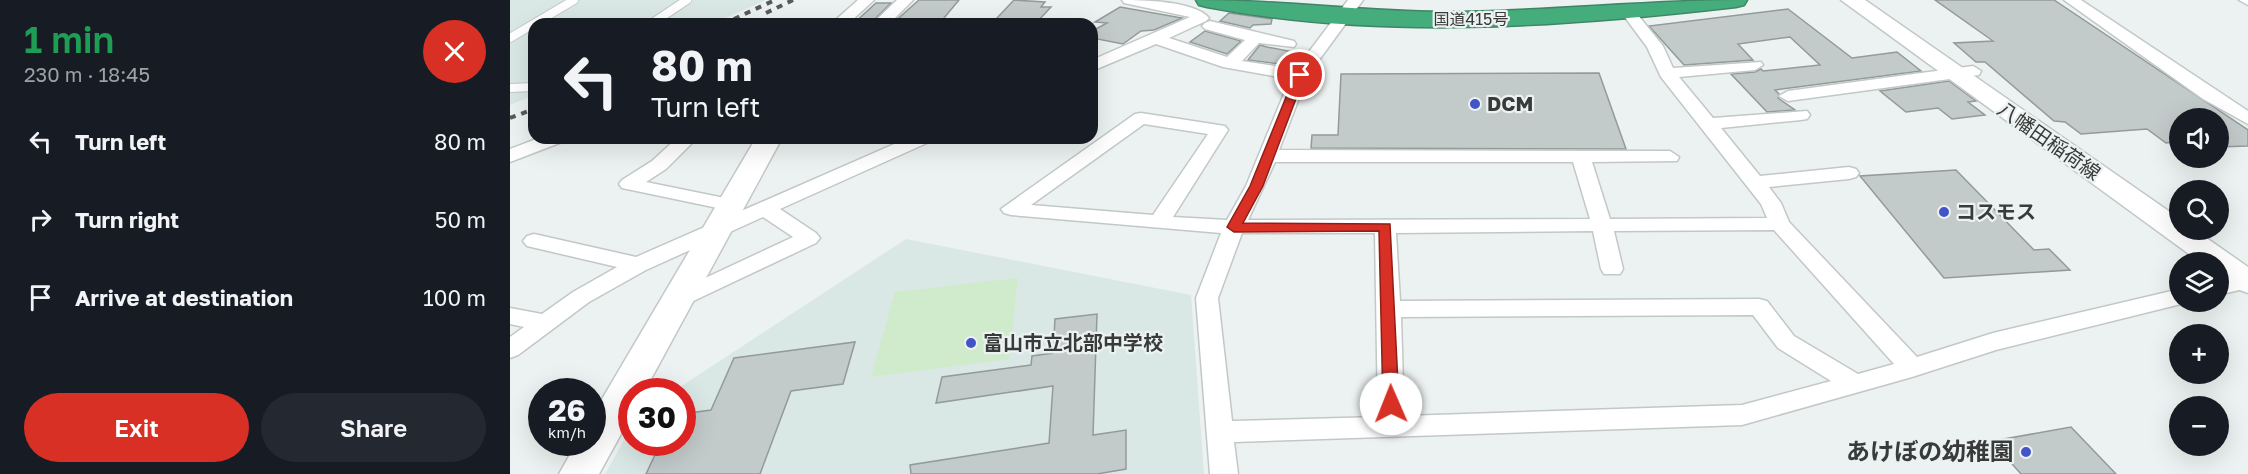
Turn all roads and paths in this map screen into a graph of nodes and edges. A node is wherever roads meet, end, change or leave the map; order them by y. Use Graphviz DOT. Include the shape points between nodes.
graph roads {
  1 [pos="574,0"];
  2 [pos="668,0"];
  3 [pos="686,0"];
  4 [pos="867,0"];
  5 [pos="906,0"];
  6 [pos="1130,0"];
  7 [pos="1207,0"];
  8 [pos="1278,0"];
  9 [pos="1736,0"];
  10 [pos="1851,0"];
  11 [pos="1870,0"];
  12 [pos="2071,0"];
  13 [pos="1631,6"];
  14 [pos="1350,8"];
  15 [pos="544,18"];
  16 [pos="660,18"];
  17 [pos="846,18"];
  18 [pos="886,18"];
  19 [pos="1210,26"];
  20 [pos="528,27"];
  21 [pos="510,38"];
  22 [pos="1156,38"];
  23 [pos="1256,38"];
  24 [pos="1288,44"];
  25 [pos="1098,63"];
  26 [pos="1229,64"];
  27 [pos="1755,65"];
  28 [pos="1963,72"];
  29 [pos="1667,73"];
  30 [pos="1300,75"];
  31 [pos="528,87"];
  32 [pos="510,88"];
  33 [pos="1788,96"];
  34 [pos="1801,115"];
  35 [pos="2248,119"];
  36 [pos="1708,124"];
  37 [pos="541,144"];
  38 [pos="682,144"];
  39 [pos="766,144"];
  40 [pos="909,144"];
  41 [pos="510,156"];
  42 [pos="1268,156"];
  43 [pos="1581,156"];
  44 [pos="1670,157"];
  45 [pos="1849,173"];
  46 [pos="1753,183"];
  47 [pos="764,208"];
  48 [pos="2169,210"];
  49 [pos="725,217"];
  50 [pos="1159,222"];
  51 [pos="1780,224"];
  52 [pos="1602,226"];
  53 [pos="1234,227"];
  54 [pos="1385,227"];
  55 [pos="2209,240"];
  56 [pos="534,241"];
  57 [pos="638,265"];
  58 [pos="1612,269"];
  59 [pos="2248,277"];
  60 [pos="2229,284"];
  61 [pos="679,298"];
  62 [pos="2169,300"];
  63 [pos="1389,309"];
  64 [pos="510,316"];
  65 [pos="546,323"];
  66 [pos="510,349"];
  67 [pos="1912,368"];
  68 [pos="1854,383"];
  69 [pos="1391,427"];
  70 [pos="1220,432"];
  71 [pos="579,474"];
  72 [pos="1224,474"];
  1 -- 15 [label="lane"];
  2 -- 3 [label="lane"];
  3 -- 16 [label="lane"];
  4 -- 17 [label="street"];
  5 -- 18 [label="street"];
  6 -- 22 [label="street" via="1201,18"];
  7 -- 14 [label="highway, 国道415号"];
  8 -- 14 [label="highway, 国道415号"];
  9 -- 13 [label="highway, 国道415号"];
  10 -- 28 [label="main road, 八幡田稲荷線"];
  11 -- 28 [label="main road, 八幡田稲荷線"];
  12 -- 35 [label="street"];
  13 -- 14 [label="highway, 国道415号" via="1486,20"];
  13 -- 29 [label="street"];
  14 -- 30 [label="street"];
  19 -- 23 [label="street"];
  20 -- 21 [label="lane"];
  22 -- 25 [label="street"];
  22 -- 26 [label="street" via="1191,54"];
  23 -- 24 [label="street"];
  23 -- 26 [label="street"];
  26 -- 30 [label="street"];
  27 -- 29 [label="street"];
  28 -- 33 [label="street"];
  28 -- 48 [label="main road, 八幡田稲荷線"];
  28 -- 59 [label="main road, 八幡田稲荷線"];
  29 -- 36 [label="street"];
  30 -- 42 [label="street"];
  31 -- 32 [label="lane"];
  34 -- 36 [label="street"];
  36 -- 46 [label="street"];
  37 -- 41 [label="street"];
  38 -- 49 [label="street" via="659,165 629,184"];
  39 -- 49 [label="main road"];
  40 -- 47 [label="street"];
  42 -- 43 [label="street"];
  42 -- 53 [label="street"];
  43 -- 44 [label="street"];
  43 -- 52 [label="street"];
  45 -- 46 [label="street"];
  46 -- 51 [label="street" via="1771,203"];
  47 -- 49 [label="street"];
  47 -- 61 [label="street" via="809,238"];
  49 -- 57 [label="street"];
  49 -- 61 [label="main road"];
  50 -- 50 [label="street" via="1049,213 1011,208 1141,118 1219,130"];
  50 -- 53 [label="street"];
  51 -- 52 [label="street"];
  51 -- 67 [label="street"];
  52 -- 54 [label="street"];
  52 -- 58 [label="street"];
  53 -- 54 [label="street"];
  53 -- 70 [label="street" via="1208,298"];
  54 -- 63 [label="street"];
  55 -- 59 [label="main road"];
  56 -- 57 [label="street"];
  57 -- 65 [label="street" via="581,297"];
  59 -- 60 [label="street"];
  61 -- 71 [label="main road"];
  62 -- 67 [label="street" via="1992,342"];
  63 -- 68 [label="street" via="1759,307 1786,342"];
  63 -- 69 [label="street"];
  64 -- 65 [label="street"];
  65 -- 66 [label="street"];
  67 -- 68 [label="street"];
  68 -- 69 [label="street" via="1742,415"];
  69 -- 70 [label="street"];
  70 -- 72 [label="street"];
}
